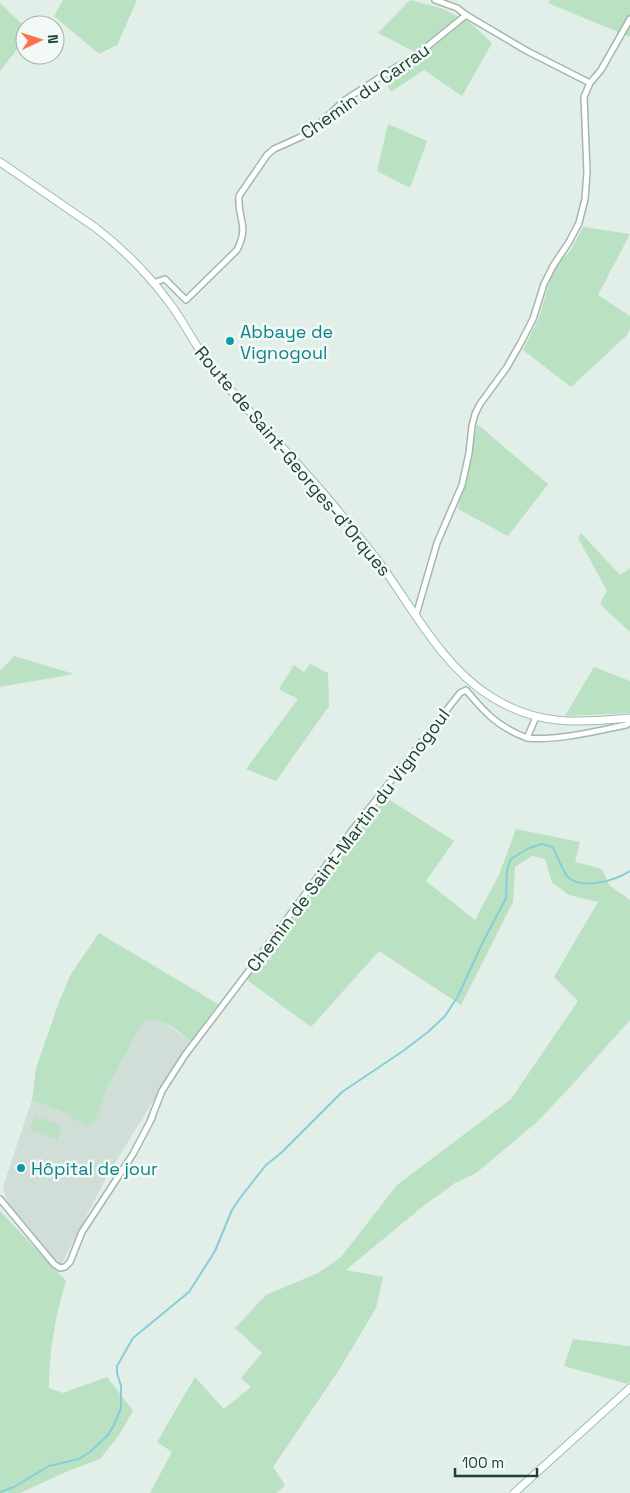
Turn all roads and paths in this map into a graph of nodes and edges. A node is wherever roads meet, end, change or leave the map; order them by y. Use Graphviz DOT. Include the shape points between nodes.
graph roads {
  1 [pos="435,0"];
  2 [pos="466,15"];
  3 [pos="630,19"];
  4 [pos="590,83"];
  5 [pos="0,162"];
  6 [pos="152,283"];
  7 [pos="416,615"];
  8 [pos="536,717"];
  9 [pos="630,720"];
  10 [pos="527,738"];
  11 [pos="0,1199"];
  12 [pos="630,1388"];
  13 [pos="514,1493"];
  1 -- 2 [label="street"];
  2 -- 4 [label="street"];
  2 -- 6 [label="street, Chemin du Carrau" via="418,54 345,100 303,136 267,154 239,196 244,228 237,250 186,300 165,279"];
  3 -- 4 [label="street"];
  4 -- 7 [label="street" via="584,97 587,172 579,223 544,284 533,319 520,344 475,414 462,484 437,543"];
  5 -- 6 [label="street, Route de Saint-Georges-d'Orques" via="112,240"];
  6 -- 7 [label="street, Route de Saint-Georges-d'Orques" via="169,302 222,379 353,529"];
  7 -- 8 [label="street, Route de Saint-Georges-d'Orques" via="452,663 479,689"];
  8 -- 9 [label="street, Route de Saint-Georges-d'Orques" via="581,722"];
  8 -- 10 [label="street"];
  9 -- 10 [label="street, Chemin de Saint-Martin du Vignogoul" via="626,725 556,738"];
  10 -- 11 [label="street, Chemin de Saint-Martin du Vignogoul" via="487,716 466,690 460,693 350,833 185,1055 162,1091 133,1154 82,1232 65,1267 54,1264"];
  12 -- 13 [label="street"];
}
